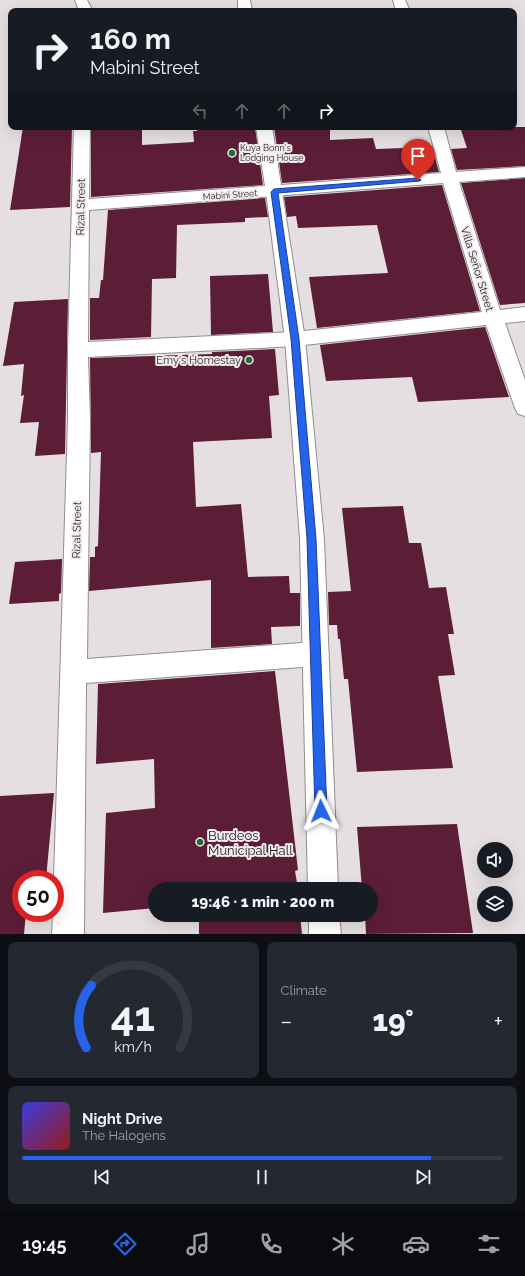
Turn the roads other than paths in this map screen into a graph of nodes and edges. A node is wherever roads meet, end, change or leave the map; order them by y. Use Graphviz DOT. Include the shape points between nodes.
graph roads {
  1 [pos="82,130"];
  2 [pos="264,130"];
  3 [pos="437,130"];
  4 [pos="525,172"];
  5 [pos="450,178"];
  6 [pos="274,192"];
  7 [pos="81,205"];
  8 [pos="525,314"];
  9 [pos="492,316"];
  10 [pos="295,339"];
  11 [pos="78,350"];
  12 [pos="525,408"];
  13 [pos="316,654"];
  14 [pos="74,672"];
  15 [pos="324,882"];
  16 [pos="324,922"];
  17 [pos="68,934"];
  18 [pos="325,934"];
  1 -- 7 [label="street, Rizal Street"];
  2 -- 6 [label="street"];
  3 -- 5 [label="street, Villa Señor Street"];
  4 -- 5 [label="street, Mabini Street"];
  5 -- 6 [label="street, Mabini Street"];
  5 -- 9 [label="street, Villa Señor Street"];
  6 -- 7 [label="street, Mabini Street"];
  6 -- 10 [label="street"];
  7 -- 11 [label="street, Rizal Street"];
  8 -- 9 [label="street"];
  9 -- 10 [label="street"];
  9 -- 12 [label="street, Villa Señor Street"];
  10 -- 11 [label="street"];
  10 -- 13 [label="street" via="312,539"];
  11 -- 14 [label="street, Rizal Street"];
  13 -- 14 [label="street"];
  13 -- 15 [label="street"];
  14 -- 17 [label="street, Rizal Street"];
  16 -- 18 [label="street"];
}
